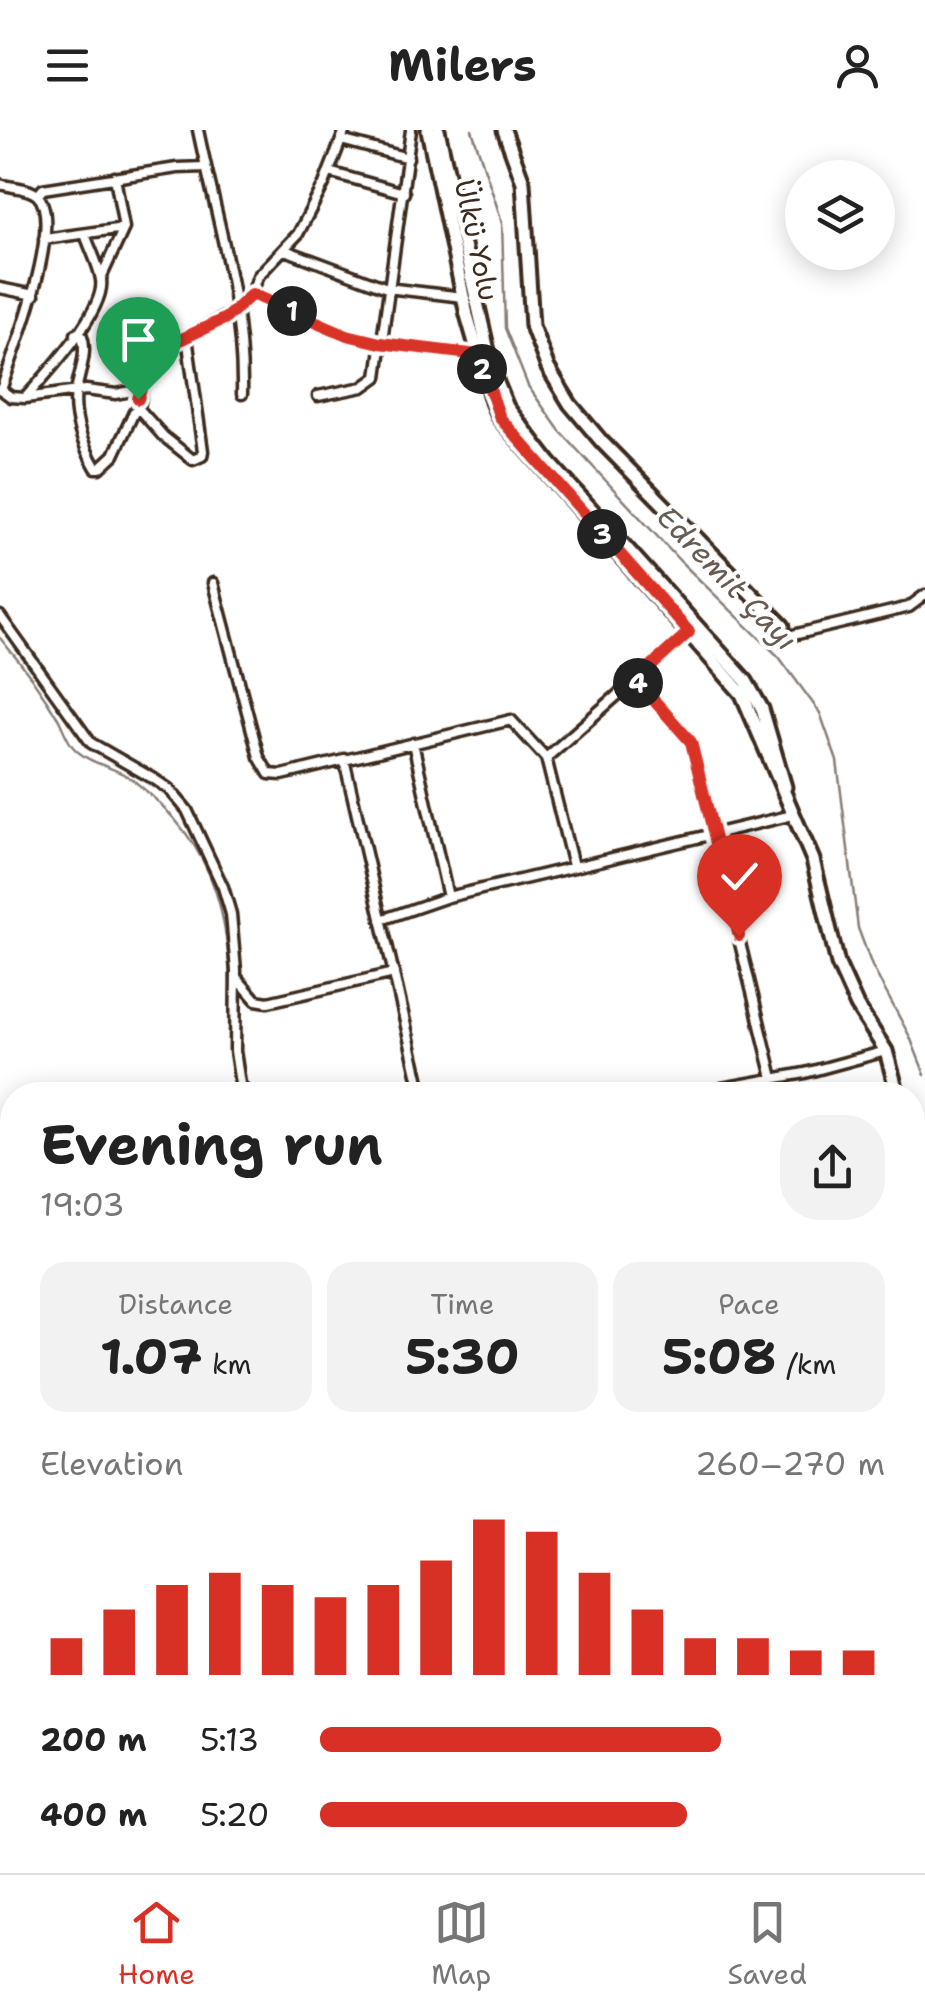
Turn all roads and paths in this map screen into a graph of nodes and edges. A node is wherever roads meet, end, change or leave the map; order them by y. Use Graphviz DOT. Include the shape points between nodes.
graph roads {
  1 [pos="198,130"];
  2 [pos="345,130"];
  3 [pos="412,130"];
  4 [pos="428,130"];
  5 [pos="438,130"];
  6 [pos="496,130"];
  7 [pos="504,130"];
  8 [pos="341,140"];
  9 [pos="408,158"];
  10 [pos="205,167"];
  11 [pos="329,172"];
  12 [pos="115,177"];
  13 [pos="0,184"];
  14 [pos="404,193"];
  15 [pos="38,195"];
  16 [pos="525,206"];
  17 [pos="124,228"];
  18 [pos="85,234"];
  19 [pos="44,239"];
  20 [pos="285,250"];
  21 [pos="101,278"];
  22 [pos="0,288"];
  23 [pos="387,288"];
  24 [pos="252,294"];
  25 [pos="34,295"];
  26 [pos="470,296"];
  27 [pos="238,308"];
  28 [pos="76,334"];
  29 [pos="186,337"];
  30 [pos="380,343"];
  31 [pos="478,355"];
  32 [pos="144,378"];
  33 [pos="0,390"];
  34 [pos="76,391"];
  35 [pos="242,394"];
  36 [pos="318,396"];
  37 [pos="26,398"];
  38 [pos="139,410"];
  39 [pos="214,582"];
  40 [pos="925,595"];
  41 [pos="0,616"];
  42 [pos="693,628"];
  43 [pos="786,631"];
  44 [pos="636,680"];
  45 [pos="413,743"];
  46 [pos="546,758"];
  47 [pos="344,760"];
  48 [pos="792,815"];
  49 [pos="714,834"];
  50 [pos="573,866"];
  51 [pos="448,897"];
  52 [pos="381,920"];
  53 [pos="394,974"];
  54 [pos="236,976"];
  55 [pos="886,1051"];
  56 [pos="773,1078"];
  57 [pos="240,1082"];
  58 [pos="419,1082"];
  59 [pos="753,1082"];
  60 [pos="894,1082"];
  1 -- 10 [label="street"];
  2 -- 8 [label="street"];
  3 -- 9 [label="street"];
  4 -- 26 [label="main road, Ülkü Yolu"];
  5 -- 26 [label="main road, Ülkü Yolu"];
  6 -- 16 [label="main road"];
  7 -- 16 [label="main road"];
  8 -- 9 [label="street"];
  8 -- 11 [label="street"];
  9 -- 14 [label="street"];
  10 -- 12 [label="street"];
  10 -- 27 [label="street"];
  11 -- 14 [label="street"];
  11 -- 20 [label="street"];
  12 -- 15 [label="street"];
  12 -- 17 [label="street"];
  13 -- 15 [label="street"];
  14 -- 23 [label="street"];
  15 -- 19 [label="street"];
  16 -- 43 [label="main road" via="532,326 556,382 602,442"];
  17 -- 18 [label="street"];
  17 -- 21 [label="street"];
  18 -- 19 [label="street"];
  18 -- 21 [label="street"];
  19 -- 25 [label="street"];
  20 -- 23 [label="street"];
  20 -- 24 [label="street" via="258,276"];
  21 -- 28 [label="street" via="89,322"];
  22 -- 25 [label="street"];
  23 -- 26 [label="street"];
  23 -- 30 [label="street"];
  24 -- 27 [label="street"];
  24 -- 30 [label="street"];
  25 -- 33 [label="street"];
  26 -- 31 [label="main road, Ülkü Yolu"];
  26 -- 42 [label="main road, Ülkü Yolu" via="507,407"];
  27 -- 29 [label="street"];
  27 -- 35 [label="street"];
  28 -- 34 [label="street" via="85,347"];
  28 -- 37 [label="street"];
  29 -- 32 [label="street" via="163,348"];
  29 -- 38 [label="street" via="202,456 187,457"];
  30 -- 31 [label="street"];
  30 -- 36 [label="street" via="371,384"];
  31 -- 42 [label="main road, Ülkü Yolu" via="500,418"];
  32 -- 34 [label="street" via="132,391"];
  32 -- 38 [label="street"];
  33 -- 37 [label="street"];
  34 -- 37 [label="street"];
  34 -- 38 [label="street" via="78,422 96,468 114,454"];
  39 -- 47 [label="street" via="263,768 282,776"];
  40 -- 43 [label="street" via="908,607"];
  41 -- 54 [label="street" via="91,743 154,778 187,810 227,900"];
  42 -- 44 [label="street"];
  42 -- 48 [label="main road, Ülkü Yolu" via="755,695"];
  44 -- 46 [label="street"];
  44 -- 49 [label="street" via="691,742"];
  45 -- 46 [label="street" via="511,720"];
  45 -- 47 [label="street"];
  45 -- 51 [label="street"];
  46 -- 50 [label="street"];
  47 -- 52 [label="street"];
  48 -- 49 [label="street"];
  48 -- 55 [label="main road, Ülkü Yolu" via="813,860 838,964"];
  49 -- 50 [label="street"];
  49 -- 56 [label="street"];
  50 -- 51 [label="street"];
  51 -- 52 [label="street"];
  52 -- 53 [label="street"];
  53 -- 54 [label="street" via="268,1002 256,1000"];
  53 -- 58 [label="street"];
  54 -- 57 [label="street"];
  55 -- 56 [label="street"];
  55 -- 60 [label="main road, Ülkü Yolu"];
  56 -- 59 [label="street"];
}
